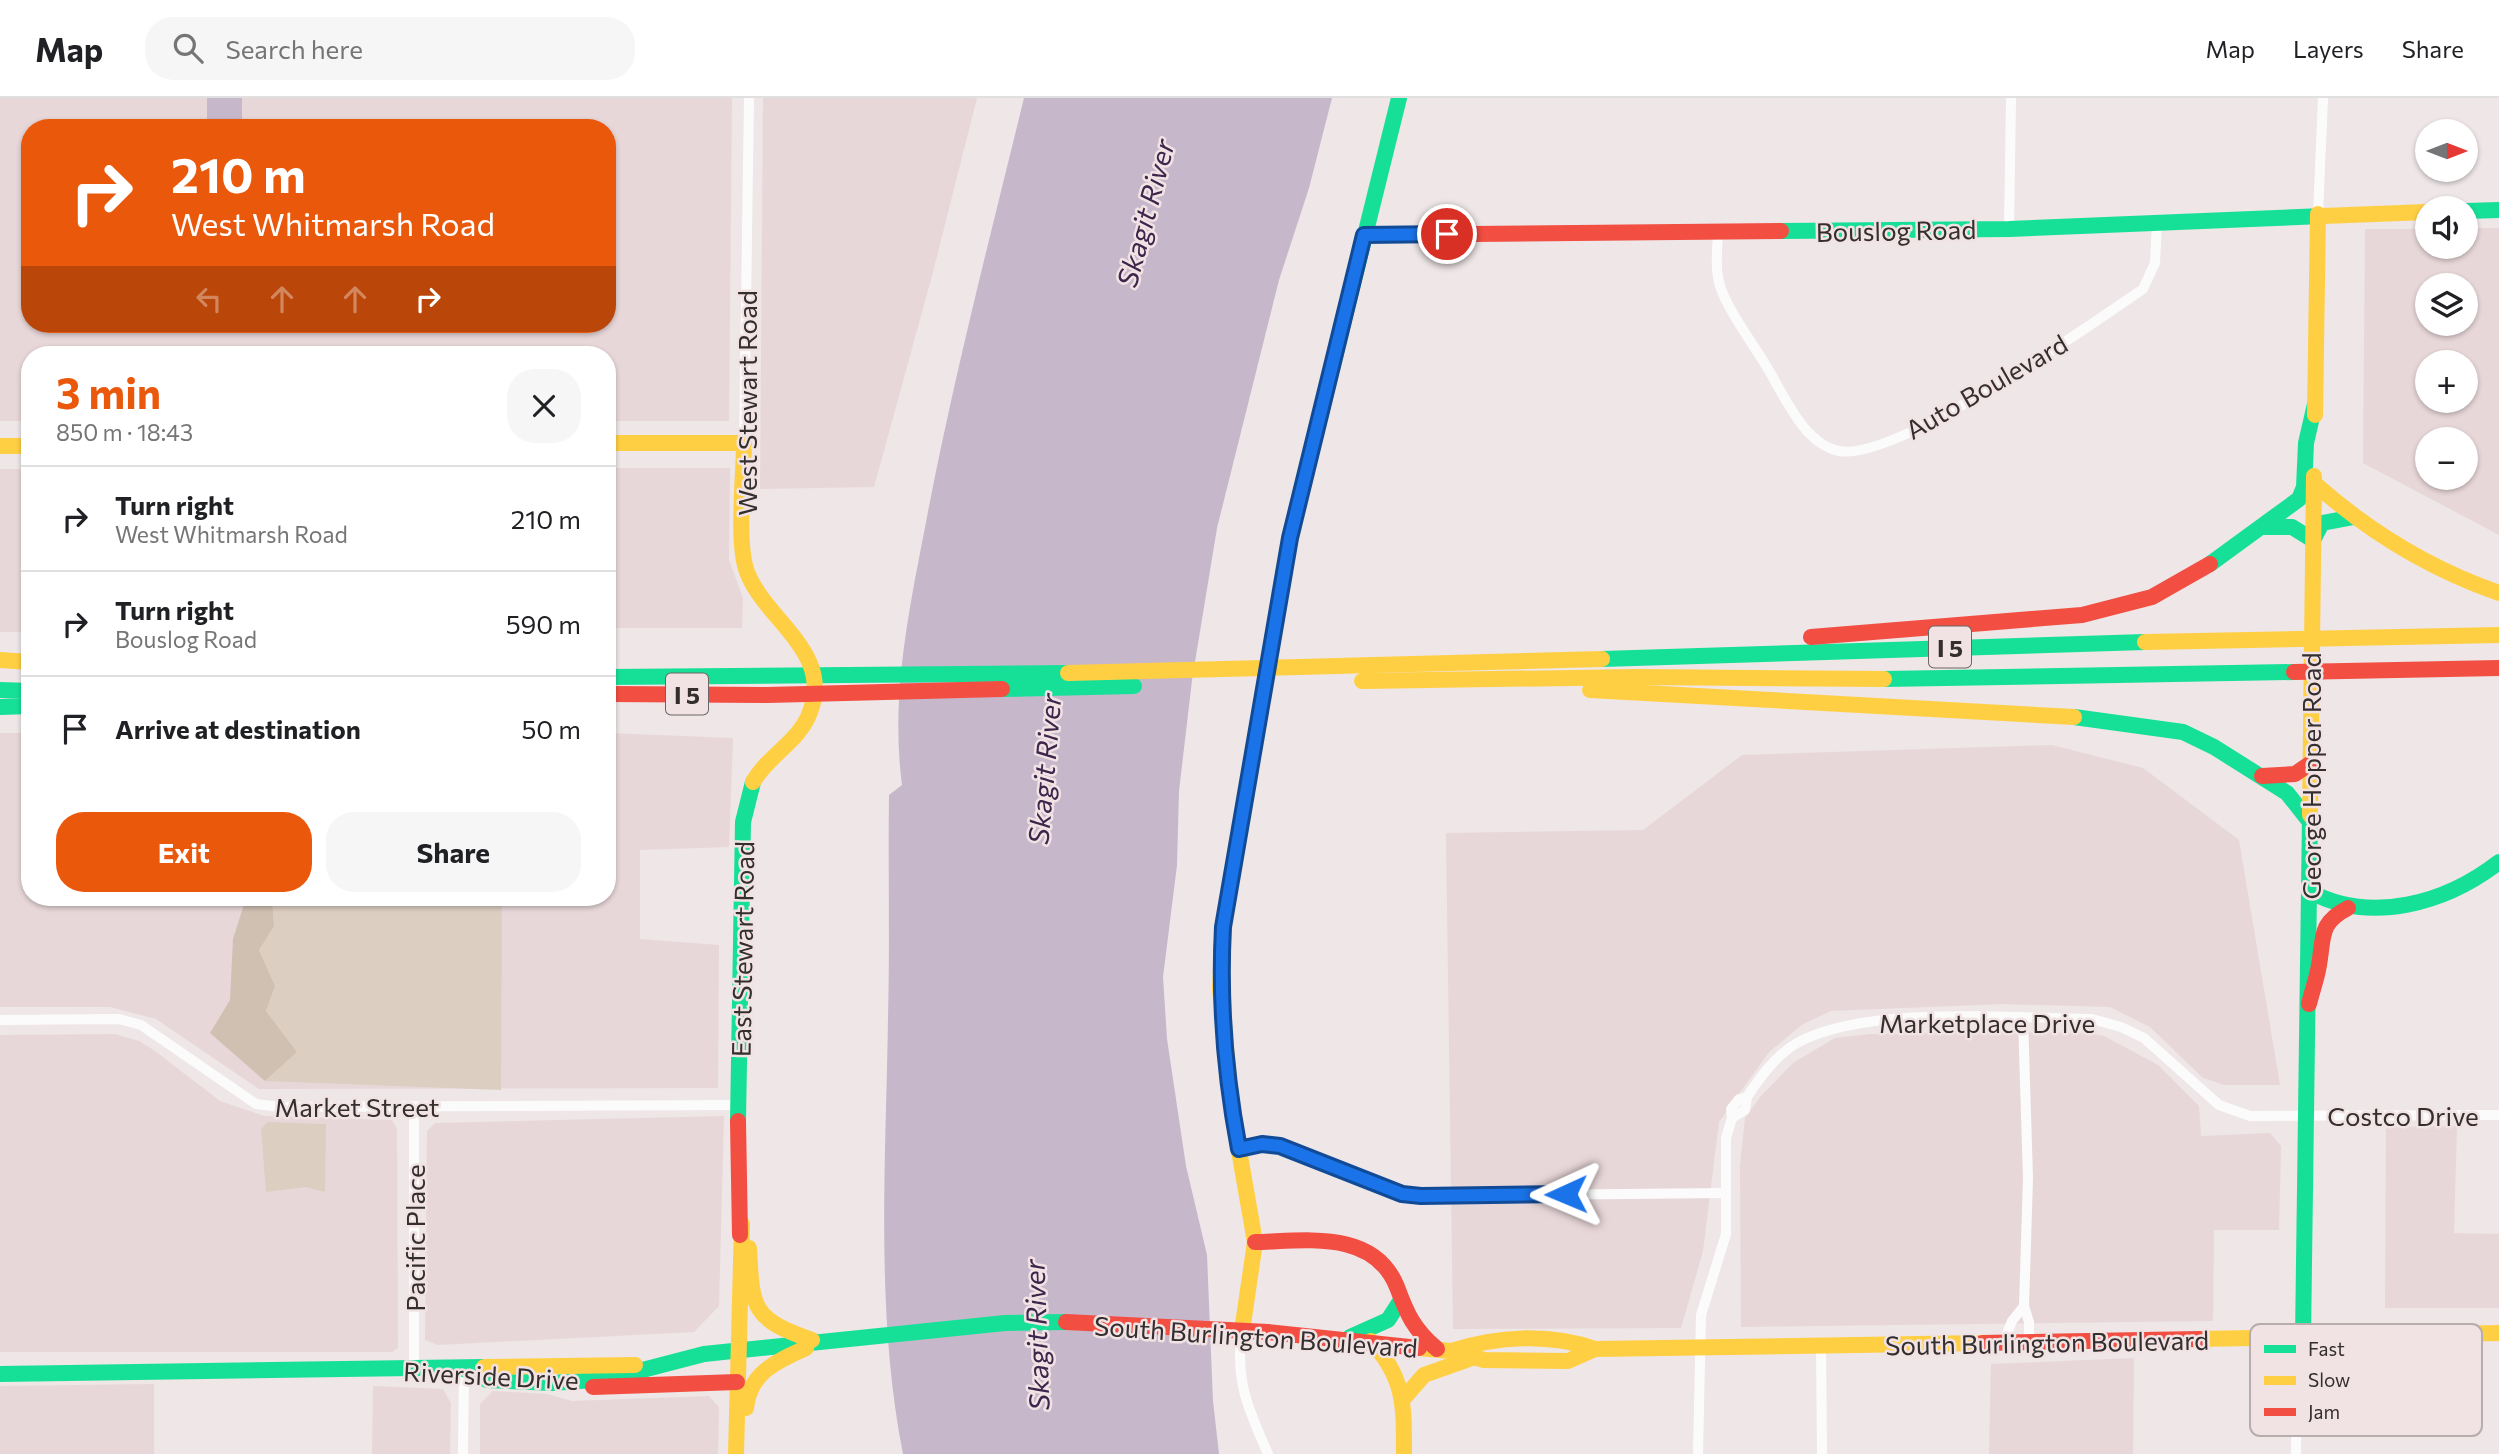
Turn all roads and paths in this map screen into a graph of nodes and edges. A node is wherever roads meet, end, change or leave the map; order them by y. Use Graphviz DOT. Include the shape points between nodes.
graph roads {
  1 [pos="748,98"];
  2 [pos="1399,98"];
  3 [pos="2011,98"];
  4 [pos="2323,98"];
  5 [pos="2499,210"];
  6 [pos="2478,211"];
  7 [pos="2415,212"];
  8 [pos="2318,214"];
  9 [pos="2157,221"];
  10 [pos="2009,229"];
  11 [pos="1718,233"];
  12 [pos="1364,235"];
  13 [pos="2315,404"];
  14 [pos="616,443"];
  15 [pos="744,443"];
  16 [pos="0,446"];
  17 [pos="21,446"];
  18 [pos="2314,483"];
  19 [pos="2354,517"];
  20 [pos="2263,527"];
  21 [pos="2313,540"];
  22 [pos="2499,593"];
  23 [pos="2499,635"];
  24 [pos="0,660"];
  25 [pos="21,661"];
  26 [pos="1400,665"];
  27 [pos="2499,668"];
  28 [pos="0,673"];
  29 [pos="21,673"];
  30 [pos="1320,675"];
  31 [pos="616,677"];
  32 [pos="1483,679"];
  33 [pos="813,686"];
  34 [pos="0,691"];
  35 [pos="21,691"];
  36 [pos="616,694"];
  37 [pos="21,706"];
  38 [pos="0,707"];
  39 [pos="2311,763"];
  40 [pos="2260,776"];
  41 [pos="2310,822"];
  42 [pos="2499,862"];
  43 [pos="2309,891"];
  44 [pos="2348,908"];
  45 [pos="2309,1004"];
  46 [pos="2023,1018"];
  47 [pos="0,1020"];
  48 [pos="740,1105"];
  49 [pos="414,1107"];
  50 [pos="2308,1114"];
  51 [pos="2499,1115"];
  52 [pos="1239,1149"];
  53 [pos="740,1158"];
  54 [pos="1725,1193"];
  55 [pos="1255,1242"];
  56 [pos="1399,1303"];
  57 [pos="2024,1306"];
  58 [pos="1061,1323"];
  59 [pos="2303,1324"];
  60 [pos="1241,1338"];
  61 [pos="1344,1339"];
  62 [pos="2250,1339"];
  63 [pos="1371,1341"];
  64 [pos="818,1342"];
  65 [pos="2003,1344"];
  66 [pos="2029,1344"];
  67 [pos="1821,1345"];
  68 [pos="1595,1349"];
  69 [pos="1700,1349"];
  70 [pos="1445,1350"];
  71 [pos="1474,1357"];
  72 [pos="666,1365"];
  73 [pos="464,1369"];
  74 [pos="414,1370"];
  75 [pos="0,1374"];
  76 [pos="737,1382"];
  77 [pos="552,1383"];
  78 [pos="1404,1398"];
  79 [pos="2296,1436"];
  80 [pos="463,1454"];
  81 [pos="736,1454"];
  82 [pos="745,1454"];
  83 [pos="1268,1454"];
  84 [pos="1404,1454"];
  85 [pos="1698,1454"];
  86 [pos="1822,1454"];
  87 [pos="2296,1454"];
  1 -- 15 [label="street, West Stewart Road"];
  2 -- 12 [label="main road"];
  3 -- 10 [label="street"];
  4 -- 8 [label="street"];
  5 -- 6 [label="main road"];
  7 -- 8 [label="main road, Bouslog Road"];
  8 -- 9 [label="main road, Bouslog Road"];
  8 -- 13 [label="main road, George Hopper Road"];
  9 -- 10 [label="main road, Bouslog Road"];
  9 -- 11 [label="street, Auto Boulevard" via="2155,263 2143,289 1950,412 1883,444 1845,451 1819,442 1797,418 1720,287"];
  10 -- 11 [label="main road, Bouslog Road"];
  11 -- 12 [label="main road, Bouslog Road"];
  12 -- 52 [label="main road" via="1290,538 1223,927 1220,989"];
  13 -- 18 [label="main road, George Hopper Road"];
  13 -- 20 [label="main road" via="2302,494"];
  14 -- 15 [label="main road"];
  15 -- 33 [label="main road, West Stewart Road" via="746,569 760,596 808,652"];
  16 -- 17 [label="main road"];
  18 -- 19 [label="main road"];
  18 -- 21 [label="main road, George Hopper Road"];
  19 -- 21 [label="main road" via="2325,521 2315,530"];
  19 -- 22 [label="main road" via="2448,573"];
  20 -- 21 [label="main road" via="2292,527"];
  20 -- 26 [label="main road" via="2222,557 2152,597 2082,615"];
  21 -- 39 [label="main road, George Hopper Road"];
  23 -- 26 [label="main road, I 5" via="1812,650"];
  24 -- 25 [label="main road"];
  26 -- 30 [label="main road, I 5"];
  27 -- 32 [label="main road, I 5" via="1903,678"];
  28 -- 29 [label="main road"];
  30 -- 31 [label="main road, I 5"];
  30 -- 32 [label="main road, I 5"];
  30 -- 36 [label="main road, I 5" via="767,695"];
  32 -- 40 [label="main road" via="1744,700 2089,718 2183,732"];
  33 -- 48 [label="main road, East Stewart Road" via="806,721 754,780 743,822"];
  34 -- 35 [label="main road"];
  37 -- 38 [label="main road"];
  39 -- 40 [label="main road" via="2295,774"];
  39 -- 41 [label="main road, George Hopper Road"];
  40 -- 41 [label="main road" via="2287,793"];
  41 -- 43 [label="main road, George Hopper Road"];
  42 -- 44 [label="main road" via="2480,879 2439,898"];
  43 -- 44 [label="main road" via="2322,901"];
  43 -- 45 [label="main road, George Hopper Road"];
  44 -- 45 [label="main road" via="2333,916 2321,936"];
  45 -- 50 [label="main road, George Hopper Road"];
  46 -- 50 [label="street, Marketplace Drive" via="2092,1019 2113,1024 2144,1038 2226,1109 2250,1116"];
  46 -- 54 [label="street, Marketplace Drive" via="1853,1023 1796,1044 1731,1109"];
  46 -- 57 [label="street" via="2028,1178"];
  47 -- 49 [label="street, Market Street" via="120,1019 141,1025 257,1104 280,1108"];
  48 -- 49 [label="street, Market Street"];
  48 -- 53 [label="main road, East Stewart Road"];
  49 -- 74 [label="street, Pacific Place"];
  50 -- 51 [label="street, Costco Drive"];
  50 -- 59 [label="main road, George Hopper Road"];
  52 -- 54 [label="street" via="1280,1146 1380,1187 1421,1196"];
  52 -- 55 [label="main road"];
  53 -- 64 [label="main road" via="746,1178 751,1300 760,1315 780,1329"];
  53 -- 76 [label="main road, East Stewart Road"];
  54 -- 69 [label="street" via="1726,1234 1701,1315"];
  55 -- 56 [label="main road" via="1336,1240 1361,1246 1385,1267"];
  55 -- 60 [label="main road"];
  56 -- 61 [label="main road" via="1388,1320"];
  56 -- 70 [label="main road" via="1418,1334"];
  57 -- 65 [label="street"];
  57 -- 66 [label="street"];
  58 -- 61 [label="main road, South Burlington Boulevard" via="1163,1325"];
  58 -- 64 [label="main road, Riverside Drive" via="954,1326"];
  60 -- 83 [label="street" via="1238,1368 1244,1399"];
  61 -- 63 [label="main road, South Burlington Boulevard"];
  62 -- 66 [label="main road, South Burlington Boulevard"];
  63 -- 70 [label="main road, South Burlington Boulevard"];
  63 -- 78 [label="main road" via="1394,1365"];
  64 -- 72 [label="main road, Riverside Drive" via="704,1354"];
  64 -- 82 [label="main road" via="758,1372 746,1391"];
  65 -- 66 [label="main road, South Burlington Boulevard"];
  65 -- 67 [label="main road, South Burlington Boulevard"];
  67 -- 69 [label="main road, South Burlington Boulevard"];
  67 -- 86 [label="street"];
  68 -- 69 [label="main road, South Burlington Boulevard"];
  68 -- 70 [label="main road, South Burlington Boulevard" via="1567,1339 1486,1340"];
  68 -- 71 [label="main road, South Burlington Boulevard" via="1569,1360"];
  69 -- 85 [label="street"];
  70 -- 71 [label="main road, South Burlington Boulevard"];
  71 -- 78 [label="main road" via="1415,1379"];
  72 -- 73 [label="main road"];
  72 -- 77 [label="main road, Riverside Drive" via="608,1379"];
  73 -- 74 [label="main road, Riverside Drive"];
  73 -- 77 [label="main road, Riverside Drive" via="487,1380"];
  73 -- 80 [label="street"];
  74 -- 75 [label="main road, Riverside Drive"];
  76 -- 77 [label="main road" via="613,1388"];
  76 -- 81 [label="main road, East Stewart Road"];
  78 -- 84 [label="main road"];
  79 -- 87 [label="street"];
}
